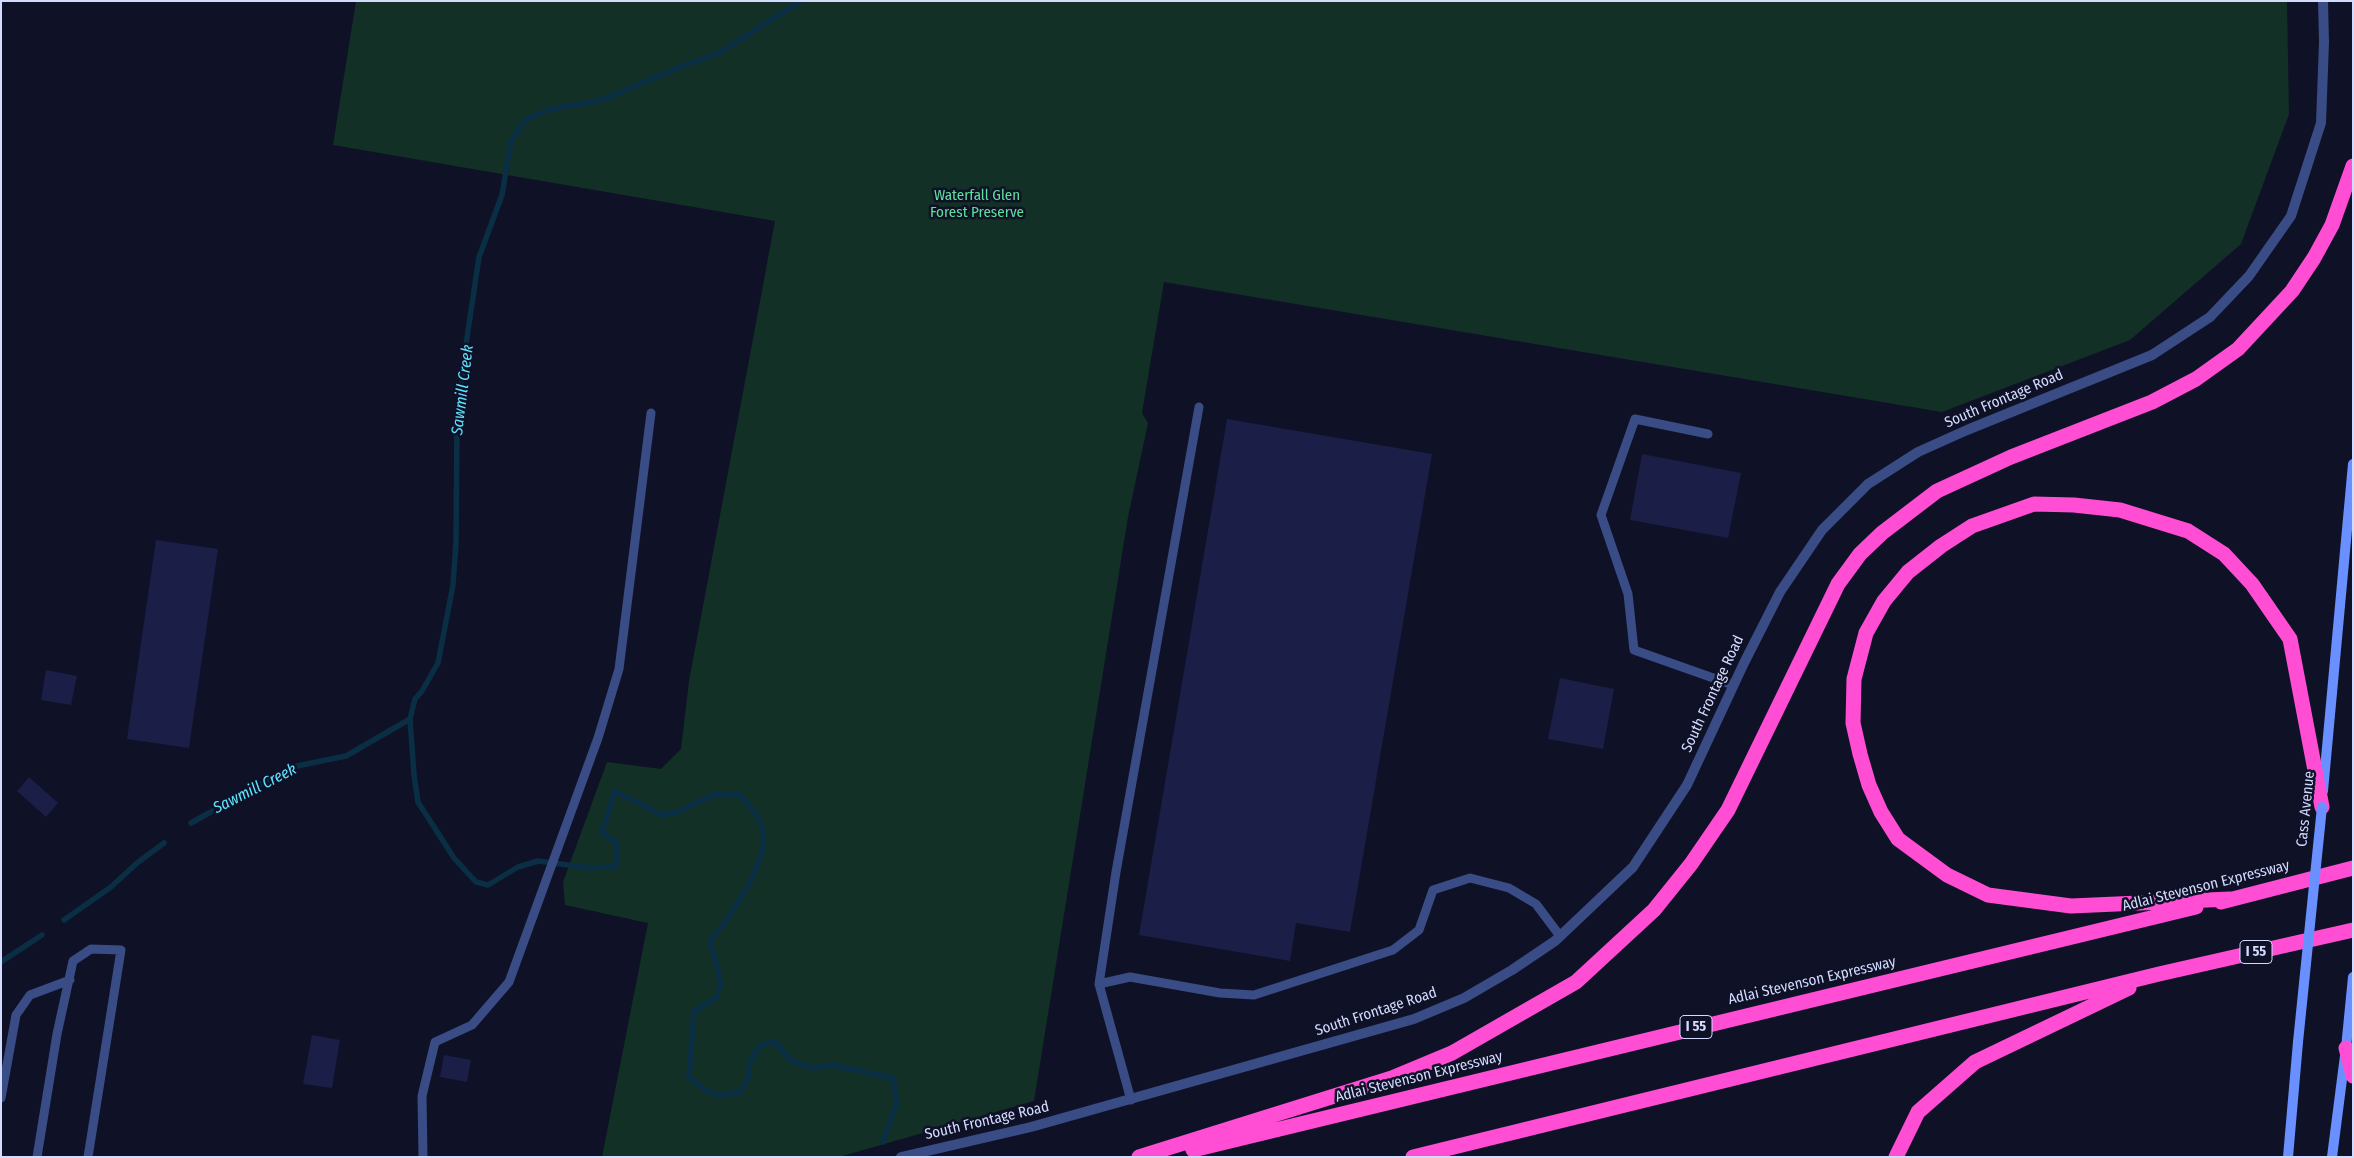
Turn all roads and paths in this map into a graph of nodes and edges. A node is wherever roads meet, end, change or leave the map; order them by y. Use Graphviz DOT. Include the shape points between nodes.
graph roads {
  1 [pos="2323,1"];
  2 [pos="2353,166"];
  3 [pos="1199,408"];
  4 [pos="651,413"];
  5 [pos="1708,434"];
  6 [pos="2353,464"];
  7 [pos="1733,684"];
  8 [pos="2322,807"];
  9 [pos="2353,868"];
  10 [pos="2230,900"];
  11 [pos="2353,930"];
  12 [pos="1560,936"];
  13 [pos="2159,974"];
  14 [pos="2353,977"];
  15 [pos="70,980"];
  16 [pos="1099,984"];
  17 [pos="2346,1048"];
  18 [pos="2353,1076"];
  19 [pos="1,1098"];
  20 [pos="1131,1100"];
  21 [pos="37,1157"];
  22 [pos="88,1157"];
  23 [pos="423,1157"];
  24 [pos="901,1157"];
  25 [pos="1139,1157"];
  26 [pos="1164,1157"];
  27 [pos="1413,1157"];
  28 [pos="1896,1157"];
  29 [pos="2288,1157"];
  30 [pos="2332,1157"];
  1 -- 7 [label="street, South Frontage Road" via="2321,123 2291,216 2249,276 2210,317 2152,355 1926,448 1868,484 1822,530 1780,592"];
  2 -- 25 [label="highway" via="2332,226 2314,258 2292,291 2238,349 2196,379 2152,402 2011,456 1937,491 1902,516 1860,554 1838,584 1728,810 1654,910 1576,982 1452,1053 1392,1078"];
  3 -- 16 [label="lane" via="1119,852"];
  4 -- 23 [label="lane" via="619,669 598,738 509,982 472,1025 435,1042 422,1096"];
  5 -- 7 [label="lane" via="1635,419 1601,516 1628,594 1634,650"];
  6 -- 8 [label="main road, Cass Avenue"];
  7 -- 12 [label="street, South Frontage Road" via="1687,785 1632,867"];
  8 -- 10 [label="highway" via="2290,639 2252,584 2224,554 2188,531 2120,510 2034,504 1972,526 1908,572 1884,601 1866,633 1854,679 1853,723 1860,754 1881,812 1898,839 1947,875 1988,896 2071,906"];
  8 -- 29 [label="main road, Cass Avenue, bridge"];
  9 -- 10 [label="highway, Adlai Stevenson Expressway / I 55"];
  10 -- 26 [label="highway, Adlai Stevenson Expressway / I 55"];
  11 -- 13 [label="highway, I 55"];
  12 -- 16 [label="lane" via="1536,904 1509,888 1470,878 1433,890 1419,930 1392,950 1254,995 1130,977"];
  12 -- 20 [label="street, South Frontage Road" via="1512,970 1464,998 1414,1019"];
  13 -- 27 [label="highway, I 55"];
  13 -- 28 [label="highway" via="1975,1062 1918,1112"];
  14 -- 17 [label="main road"];
  15 -- 19 [label="lane" via="30,995 16,1015"];
  15 -- 21 [label="lane" via="57,1034"];
  15 -- 22 [label="lane" via="73,961 91,949 121,950"];
  16 -- 20 [label="lane"];
  17 -- 18 [label="highway"];
  17 -- 30 [label="main road"];
  20 -- 24 [label="street, South Frontage Road"];
}
